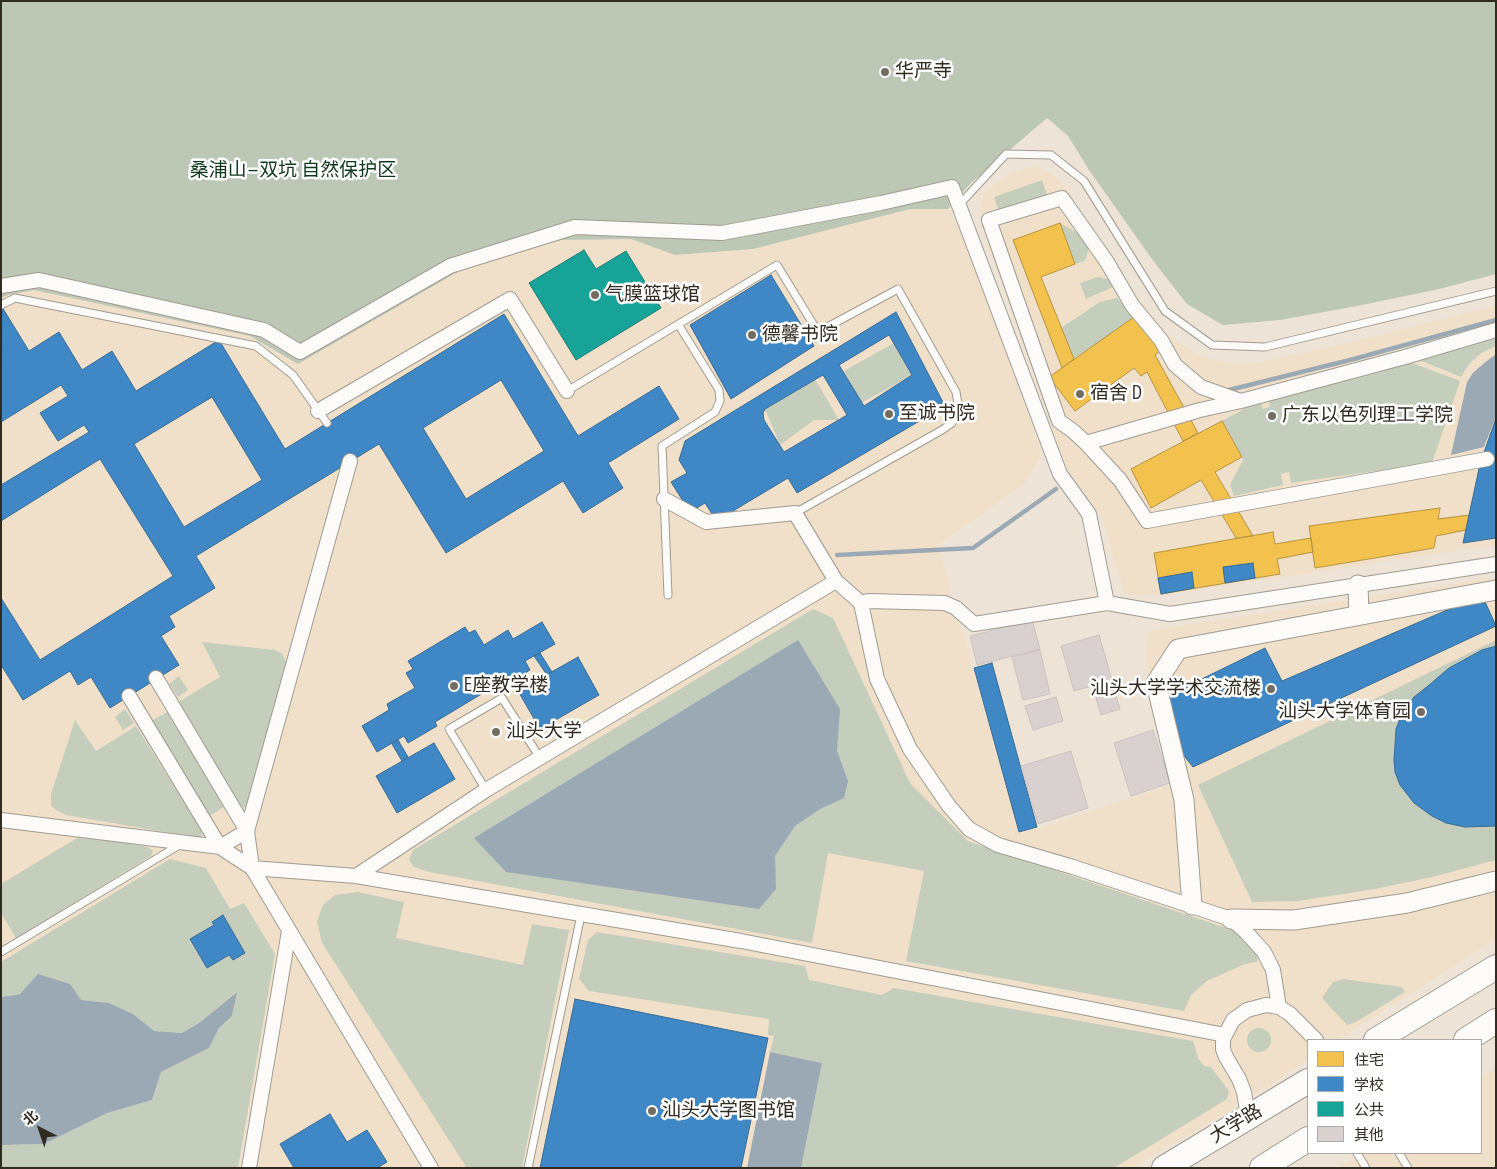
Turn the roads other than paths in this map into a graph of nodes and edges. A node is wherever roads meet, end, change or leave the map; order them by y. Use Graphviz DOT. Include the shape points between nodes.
graph roads {
  1 [pos="959,205"];
  2 [pos="1,286"];
  3 [pos="1496,291"];
  4 [pos="1,305"];
  5 [pos="678,324"];
  6 [pos="1496,330"];
  7 [pos="567,391"];
  8 [pos="1241,401"];
  9 [pos="318,411"];
  10 [pos="327,423"];
  11 [pos="1086,442"];
  12 [pos="1487,459"];
  13 [pos="350,461"];
  14 [pos="664,499"];
  15 [pos="795,513"];
  16 [pos="1496,564"];
  17 [pos="836,581"];
  18 [pos="1358,585"];
  19 [pos="1496,590"];
  20 [pos="668,595"];
  21 [pos="861,603"];
  22 [pos="1106,603"];
  23 [pos="1359,615"];
  24 [pos="156,678"];
  25 [pos="129,696"];
  26 [pos="541,759"];
  27 [pos="486,790"];
  28 [pos="1,820"];
  29 [pos="247,831"];
  30 [pos="184,842"];
  31 [pos="220,847"];
  32 [pos="252,868"];
  33 [pos="356,876"];
  34 [pos="1496,881"];
  35 [pos="1192,905"];
  36 [pos="581,915"];
  37 [pos="1230,918"];
  38 [pos="289,932"];
  39 [pos="1,952"];
  40 [pos="1496,967"];
  41 [pos="1279,1007"];
  42 [pos="1496,1021"];
  43 [pos="1225,1035"];
  44 [pos="1315,1039"];
  45 [pos="1378,1039"];
  46 [pos="1468,1039"];
  47 [pos="1307,1082"];
  48 [pos="1248,1116"];
  49 [pos="1307,1140"];
  50 [pos="1358,1154"];
  51 [pos="1400,1154"];
  52 [pos="249,1168"];
  53 [pos="431,1168"];
  54 [pos="528,1168"];
  55 [pos="1164,1168"];
  56 [pos="1262,1168"];
  57 [pos="1366,1168"];
  58 [pos="1408,1168"];
  1 -- 2 [label="street" via="952,187 722,233 575,227 450,266 300,352 264,330 39,280"];
  1 -- 3 [label="lane" via="1006,154 1051,154 1084,181 1165,311 1212,345 1265,347"];
  1 -- 22 [label="street" via="1060,474 1089,514"];
  4 -- 9 [label="lane" via="14,298 256,346 293,375"];
  5 -- 7 [label="lane"];
  5 -- 14 [label="lane" via="718,390 720,401 715,412 662,446"];
  5 -- 15 [label="lane" via="777,265 818,332 898,289 956,392 959,410 952,423 942,430"];
  6 -- 8 [label="street"];
  7 -- 9 [label="street" via="510,299"];
  8 -- 11 [label="street"];
  8 -- 11 [label="street" via="1201,388 1175,365 1062,198 989,220 1059,421"];
  9 -- 10 [label="lane"];
  11 -- 12 [label="street" via="1120,480 1147,521"];
  13 -- 29 [label="street"];
  14 -- 15 [label="street" via="706,522"];
  14 -- 20 [label="lane"];
  15 -- 17 [label="street"];
  16 -- 18 [label="street"];
  17 -- 21 [label="street"];
  17 -- 26 [label="street"];
  18 -- 22 [label="street" via="1170,614"];
  18 -- 23 [label="street"];
  19 -- 23 [label="street"];
  21 -- 22 [label="street" via="945,603 974,624"];
  21 -- 35 [label="street" via="877,679 910,749 969,829 998,845"];
  23 -- 35 [label="street" via="1178,649 1156,683 1184,800"];
  24 -- 29 [label="street"];
  25 -- 31 [label="street"];
  26 -- 27 [label="street"];
  26 -- 27 [label="lane" via="502,698 449,729"];
  27 -- 33 [label="street"];
  28 -- 30 [label="street"];
  29 -- 31 [label="street"];
  29 -- 32 [label="street"];
  30 -- 31 [label="street"];
  30 -- 39 [label="lane"];
  31 -- 32 [label="street"];
  32 -- 33 [label="street"];
  32 -- 38 [label="street"];
  33 -- 36 [label="street"];
  34 -- 37 [label="street" via="1407,903 1294,920"];
  35 -- 37 [label="street"];
  36 -- 43 [label="street" via="741,941"];
  36 -- 54 [label="lane"];
  37 -- 41 [label="street" via="1264,952 1273,970"];
  38 -- 52 [label="street"];
  38 -- 53 [label="street"];
  40 -- 45 [label="highway"];
  41 -- 43 [label="street" via="1266,1005 1247,1010 1233,1020"];
  41 -- 44 [label="street"];
  42 -- 46 [label="highway"];
  43 -- 48 [label="street" via="1223,1049 1244,1092"];
  47 -- 48 [label="highway, 大学路"];
  48 -- 55 [label="highway, 大学路"];
  49 -- 56 [label="highway"];
  50 -- 57 [label="lane"];
  51 -- 58 [label="lane"];
}
